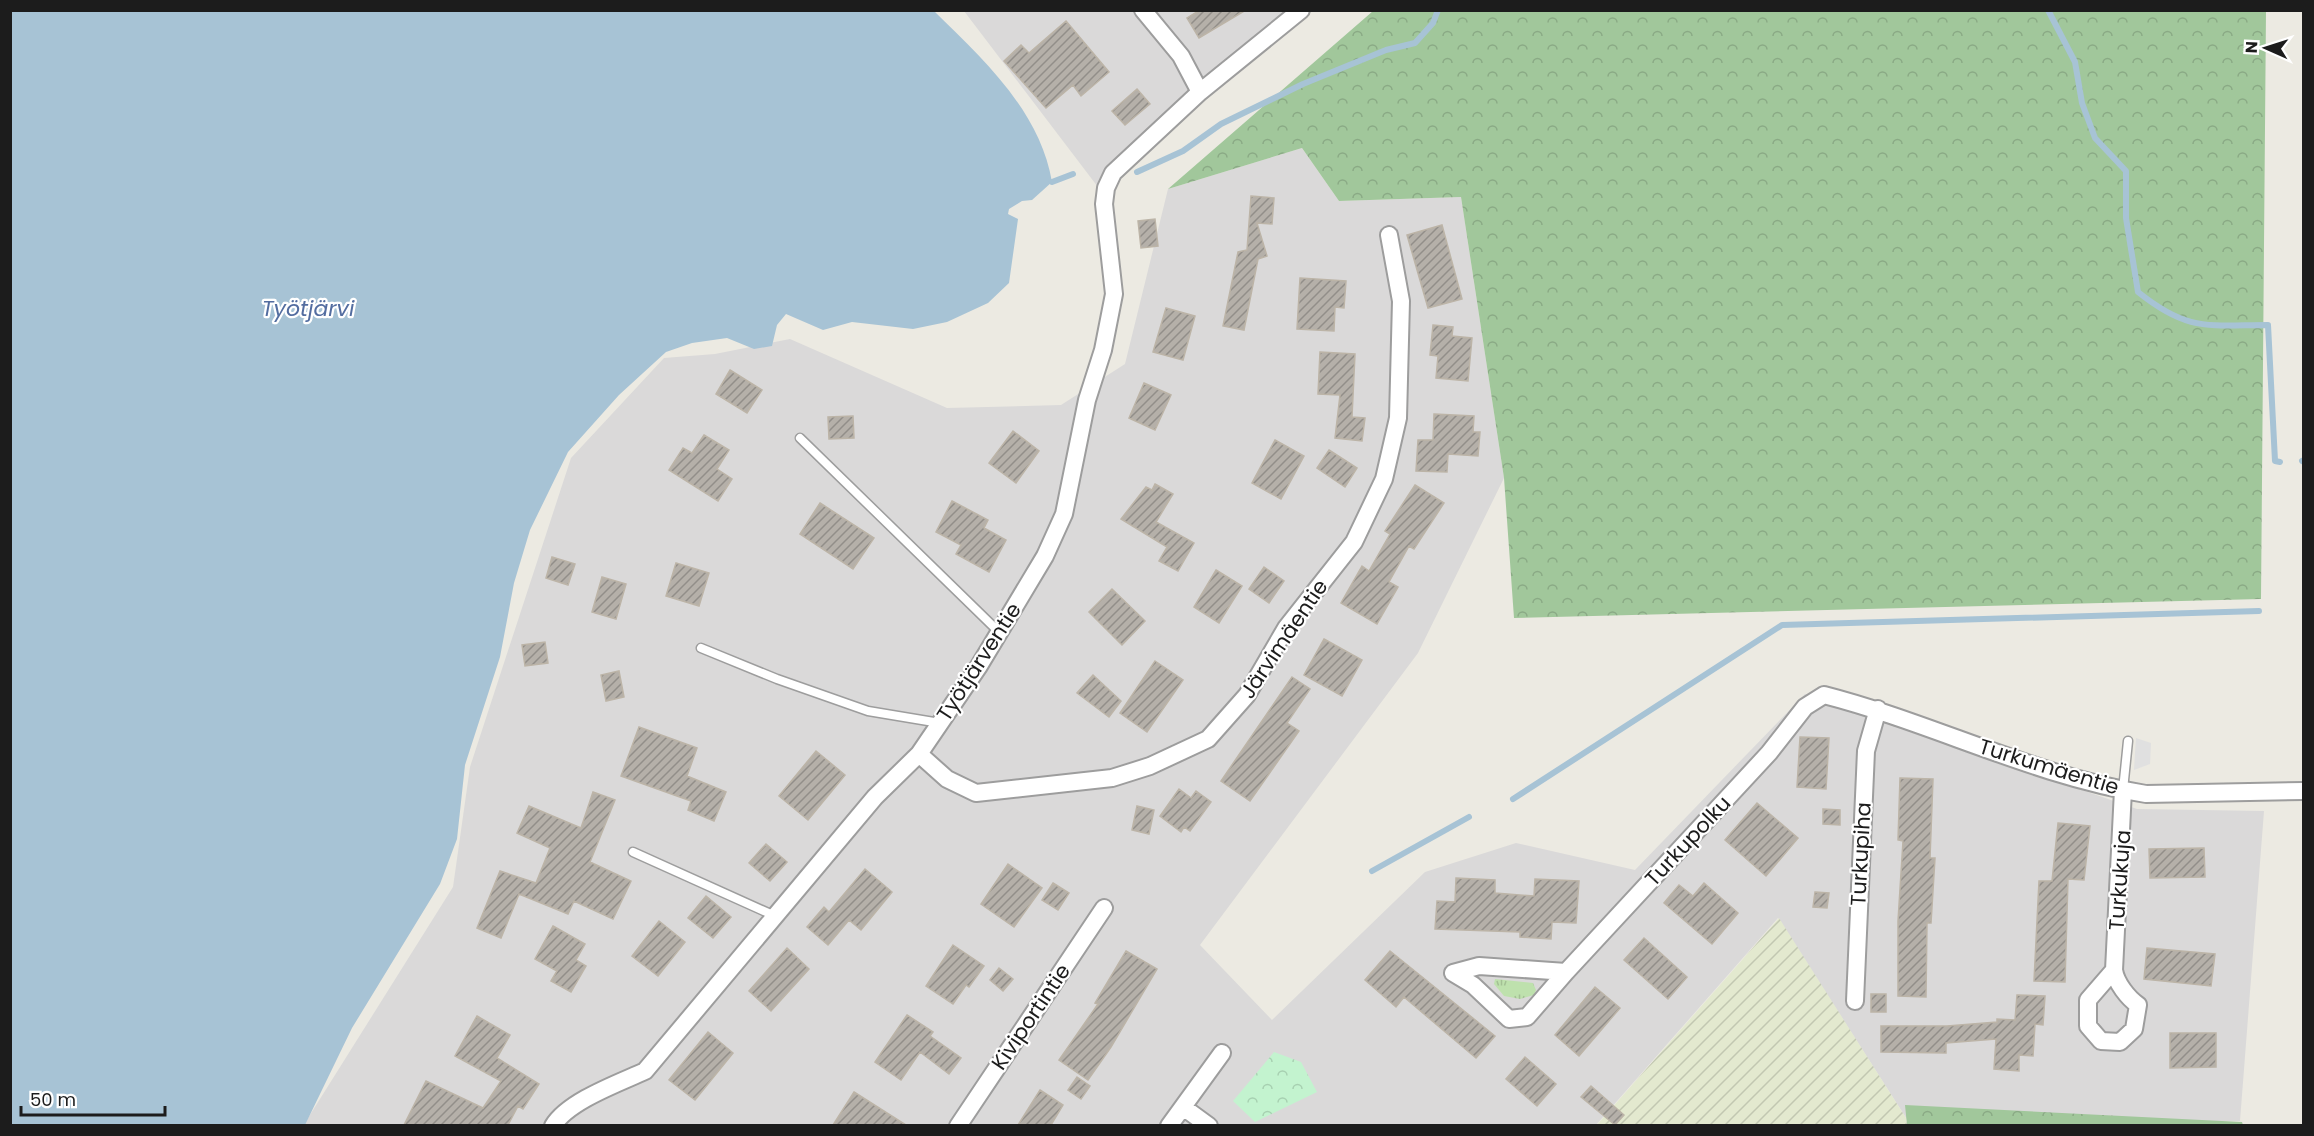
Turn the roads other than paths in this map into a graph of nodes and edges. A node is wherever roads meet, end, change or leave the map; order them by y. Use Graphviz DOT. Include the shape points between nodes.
graph roads {
  1 [pos="1143,10"];
  2 [pos="1301,10"];
  3 [pos="1200,92"];
  4 [pos="1389,235"];
  5 [pos="800,438"];
  6 [pos="999,632"];
  7 [pos="701,648"];
  8 [pos="1805,707"];
  9 [pos="1878,709"];
  10 [pos="940,723"];
  11 [pos="2128,741"];
  12 [pos="920,754"];
  13 [pos="2123,790"];
  14 [pos="2304,791"];
  15 [pos="633,852"];
  16 [pos="1104,908"];
  17 [pos="775,916"];
  18 [pos="2114,970"];
  19 [pos="1566,972"];
  20 [pos="1856,1001"];
  21 [pos="1222,1053"];
  22 [pos="1184,1107"];
  23 [pos="553,1125"];
  24 [pos="958,1125"];
  25 [pos="1169,1125"];
  26 [pos="1209,1125"];
  1 -- 3 [label="street" via="1181,56"];
  2 -- 3 [label="street, Työtjärventie"];
  3 -- 6 [label="street, Työtjärventie" via="1113,173 1106,188 1104,204 1114,294 1064,514 1045,556"];
  4 -- 12 [label="street, Järvimäentie" via="1401,301 1398,418 1384,479 1354,542 1286,628 1247,695 1208,739 1150,766 1112,778 976,793 947,779"];
  5 -- 6 [label="lane"];
  6 -- 10 [label="street, Työtjärventie"];
  7 -- 10 [label="lane" via="868,711"];
  8 -- 9 [label="street, Turkumäentie" via="1824,695"];
  8 -- 19 [label="street, Turkupolku" via="1769,753"];
  9 -- 13 [label="street, Turkumäentie" via="2034,767"];
  9 -- 20 [label="street, Turkupiha" via="1866,751"];
  10 -- 12 [label="street, Työtjärventie"];
  11 -- 13 [label="lane"];
  12 -- 17 [label="street, Työtjärventie" via="875,797"];
  13 -- 14 [label="street, Turkumäentie" via="2146,794"];
  13 -- 18 [label="street, Turkukuja"];
  15 -- 17 [label="lane"];
  16 -- 24 [label="street, Kiviportintie"];
  17 -- 23 [label="street, Työtjärventie" via="645,1071 575,1106"];
  19 -- 19 [label="street, Turkupolku" via="1479,966 1453,973 1473,985 1509,1019 1527,1017"];
  21 -- 22 [label="street"];
  22 -- 25 [label="street"];
  22 -- 26 [label="street"];
}
